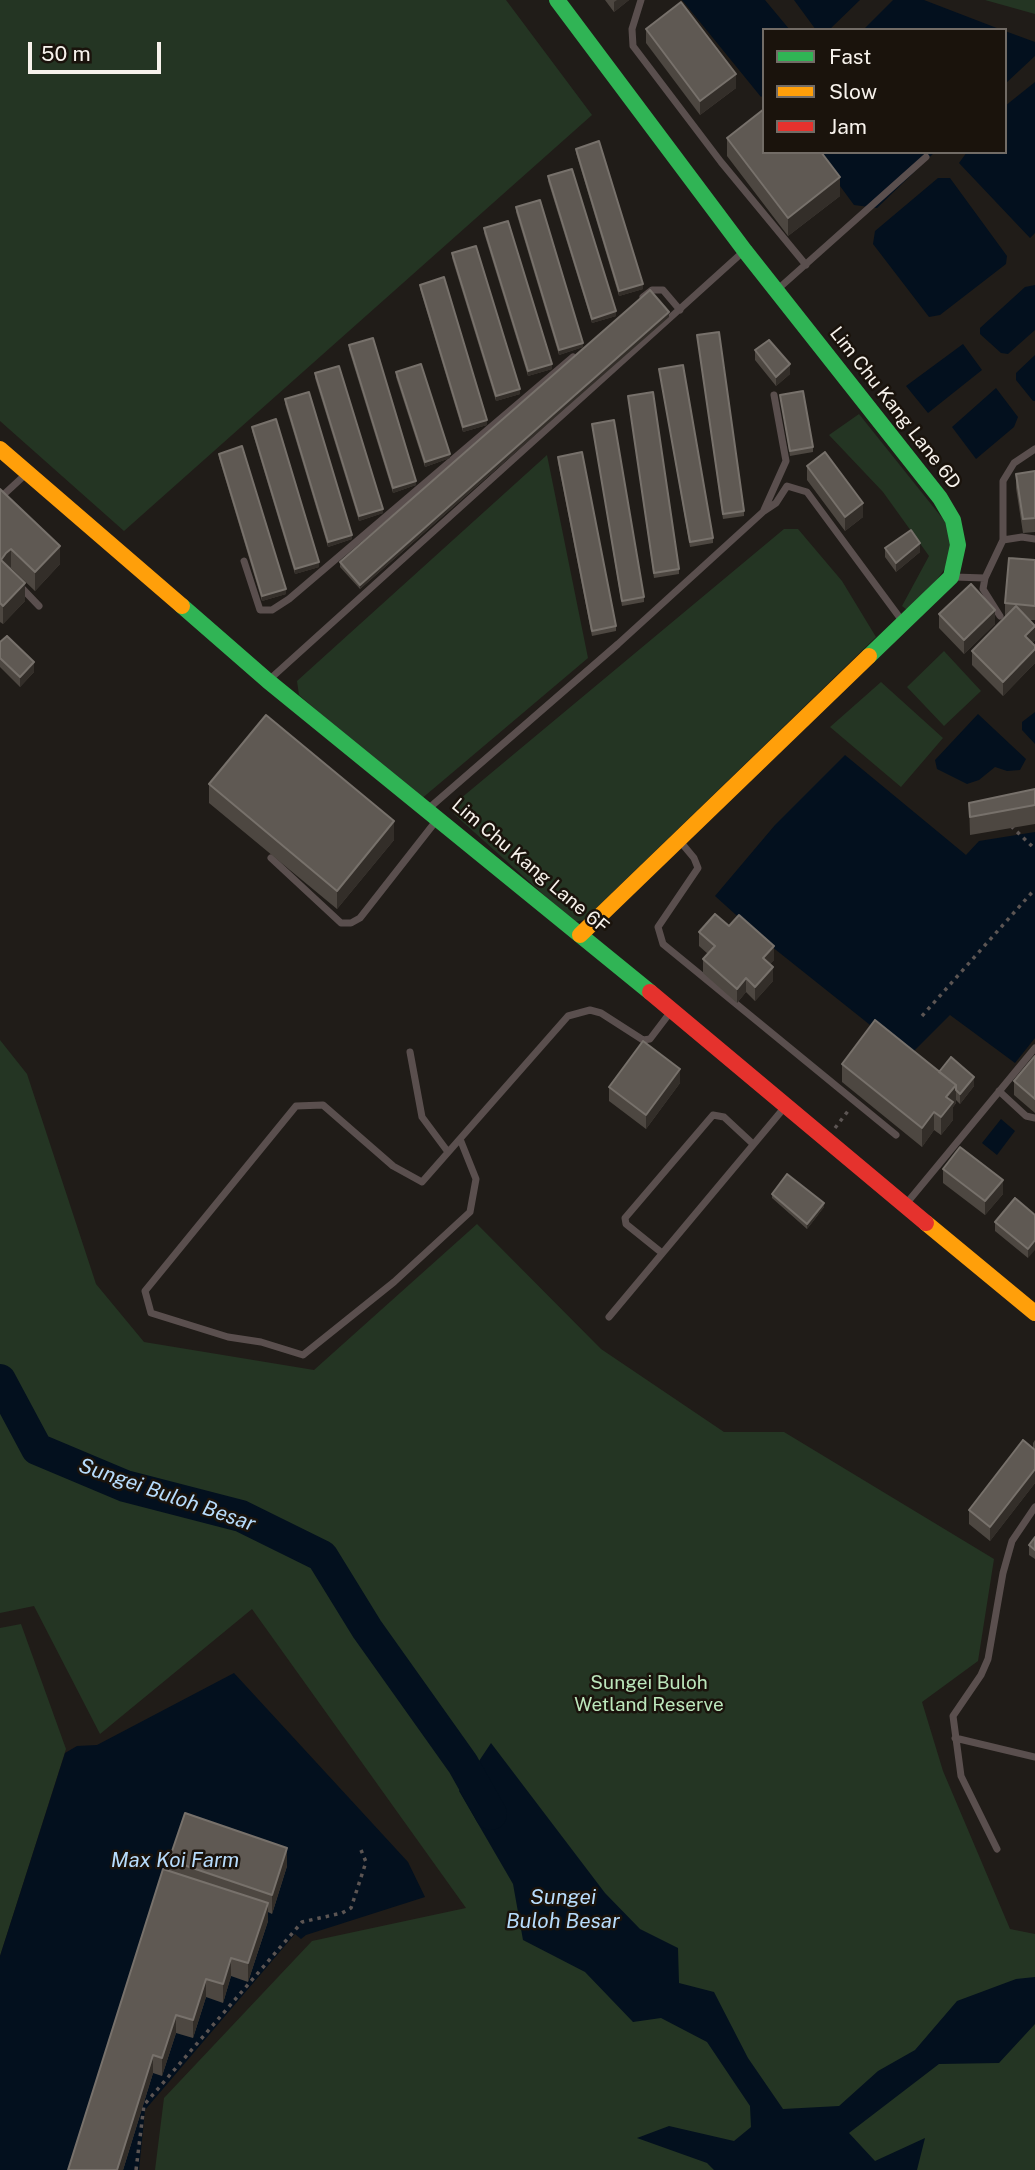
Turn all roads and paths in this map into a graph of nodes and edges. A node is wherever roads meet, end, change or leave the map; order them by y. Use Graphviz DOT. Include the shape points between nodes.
graph roads {
  1 [pos="557,0"];
  2 [pos="641,0"];
  3 [pos="926,157"];
  4 [pos="745,251"];
  5 [pos="806,265"];
  6 [pos="776,290"];
  7 [pos="631,308"];
  8 [pos="680,310"];
  9 [pos="579,352"];
  10 [pos="774,395"];
  11 [pos="0,449"];
  12 [pos="1035,449"];
  13 [pos="26,473"];
  14 [pos="0,498"];
  15 [pos="764,511"];
  16 [pos="1035,539"];
  17 [pos="1003,540"];
  18 [pos="244,561"];
  19 [pos="951,577"];
  20 [pos="985,578"];
  21 [pos="15,580"];
  22 [pos="40,606"];
  23 [pos="1000,616"];
  24 [pos="903,623"];
  25 [pos="268,681"];
  26 [pos="433,814"];
  27 [pos="1007,824"];
  28 [pos="678,839"];
  29 [pos="1035,849"];
  30 [pos="271,858"];
  31 [pos="1035,890"];
  32 [pos="580,935"];
  33 [pos="672,1010"];
  34 [pos="922,1016"];
  35 [pos="1035,1048"];
  36 [pos="410,1052"];
  37 [pos="999,1091"];
  38 [pos="785,1106"];
  39 [pos="1035,1118"];
  40 [pos="896,1135"];
  41 [pos="460,1139"];
  42 [pos="753,1144"];
  43 [pos="448,1152"];
  44 [pos="904,1206"];
  45 [pos="662,1253"];
  46 [pos="1035,1313"];
  47 [pos="609,1317"];
  48 [pos="1035,1507"];
  49 [pos="956,1738"];
  50 [pos="1035,1757"];
  51 [pos="997,1849"];
  52 [pos="361,1850"];
  53 [pos="136,2170"];
  1 -- 4 [label="street, Lim Chu Kang Lane 6D"];
  2 -- 5 [label="lane" via="632,29 633,46"];
  3 -- 5 [label="lane"];
  4 -- 6 [label="street, Lim Chu Kang Lane 6D"];
  4 -- 8 [label="lane"];
  5 -- 6 [label="lane"];
  6 -- 19 [label="street, Lim Chu Kang Lane 6D" via="940,498 953,520 958,545"];
  7 -- 8 [label="lane" via="652,290 663,290"];
  8 -- 25 [label="lane"];
  9 -- 18 [label="lane" via="272,610 260,610"];
  10 -- 15 [label="lane" via="786,461"];
  11 -- 13 [label="street, Lim Chu Kang Lane 6F"];
  12 -- 17 [label="lane" via="1014,463 1003,481"];
  13 -- 14 [label="lane"];
  13 -- 25 [label="street, Lim Chu Kang Lane 6F"];
  15 -- 24 [label="lane" via="787,486 807,492"];
  15 -- 26 [label="lane"];
  16 -- 17 [label="lane"];
  17 -- 20 [label="lane"];
  19 -- 20 [label="lane"];
  19 -- 24 [label="street"];
  20 -- 23 [label="lane" via="983,589"];
  21 -- 22 [label="lane"];
  24 -- 28 [label="street"];
  25 -- 26 [label="street, Lim Chu Kang Lane 6F"];
  26 -- 30 [label="lane" via="360,918 351,923 341,923"];
  26 -- 32 [label="street, Lim Chu Kang Lane 6F"];
  27 -- 29 [label="path"];
  28 -- 32 [label="street"];
  28 -- 40 [label="lane" via="698,868 658,927 663,944"];
  31 -- 34 [label="path"];
  32 -- 33 [label="street, Lim Chu Kang Lane 6F"];
  33 -- 38 [label="street, Lim Chu Kang Lane 6F"];
  33 -- 41 [label="lane" via="650,1039 643,1040 601,1013 590,1010 568,1017"];
  35 -- 37 [label="lane"];
  36 -- 43 [label="lane" via="422,1116"];
  37 -- 39 [label="lane" via="1026,1116"];
  37 -- 44 [label="lane"];
  38 -- 42 [label="lane"];
  38 -- 44 [label="street, Lim Chu Kang Lane 6F"];
  41 -- 43 [label="lane"];
  41 -- 43 [label="lane" via="476,1180 470,1212 394,1282 303,1355 151,1314 145,1291 296,1106 323,1105 393,1166 422,1182"];
  42 -- 45 [label="lane"];
  42 -- 45 [label="lane" via="723,1117 713,1115 625,1218 626,1224"];
  44 -- 46 [label="street, Lim Chu Kang Lane 6F"];
  45 -- 47 [label="lane"];
  48 -- 49 [label="lane" via="1012,1541 988,1659 953,1716"];
  49 -- 50 [label="lane"];
  49 -- 51 [label="lane" via="961,1776"];
  52 -- 53 [label="path" via="366,1862 351,1908 302,1922 144,2105"];
}
